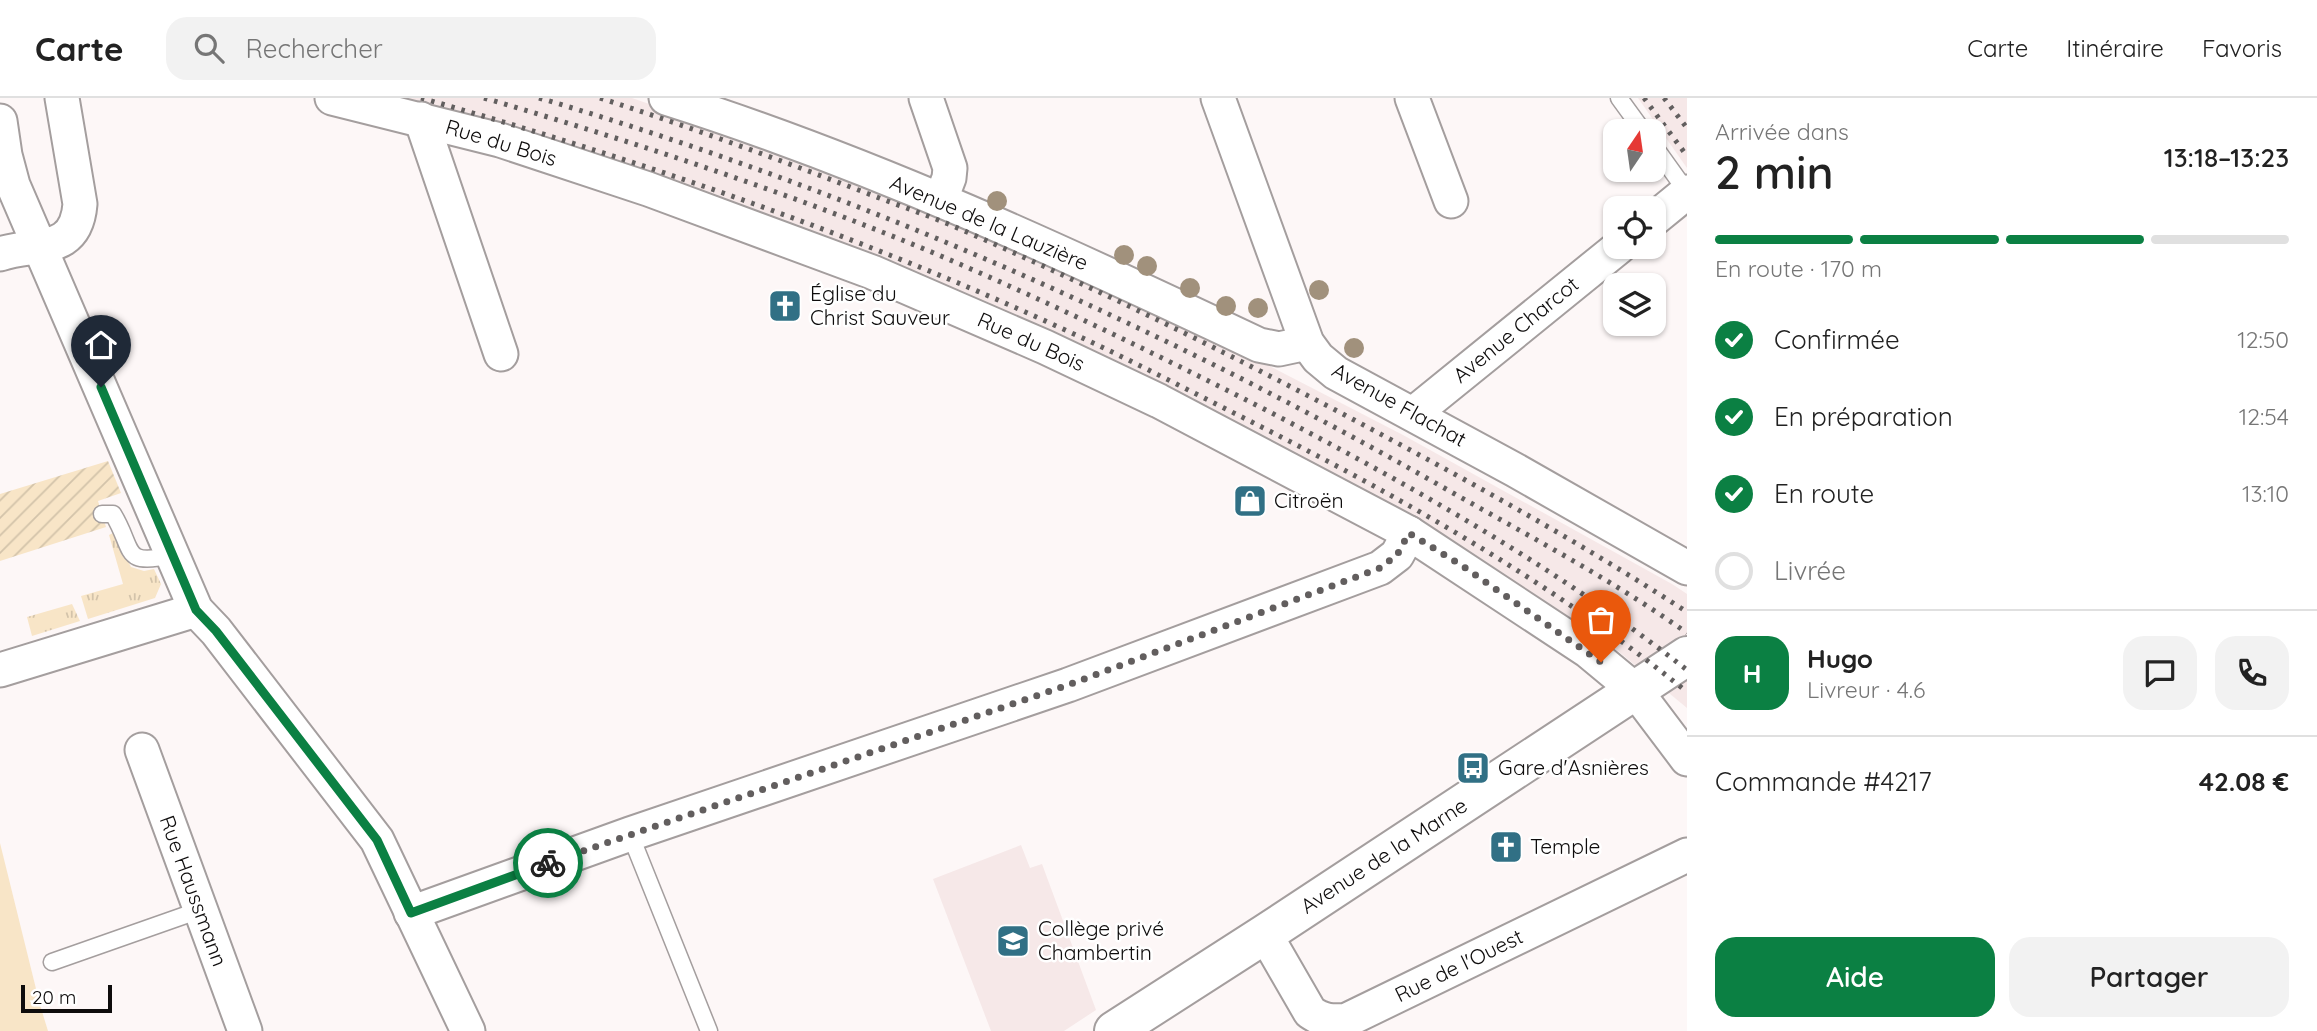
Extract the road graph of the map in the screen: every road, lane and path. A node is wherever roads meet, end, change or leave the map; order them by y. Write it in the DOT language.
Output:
graph roads {
  1 [pos="62,98"];
  2 [pos="332,98"];
  3 [pos="666,98"];
  4 [pos="926,98"];
  5 [pos="1412,98"];
  6 [pos="1619,98"];
  7 [pos="1223,99"];
  8 [pos="715,106"];
  9 [pos="421,119"];
  10 [pos="1634,119"];
  11 [pos="1,127"];
  12 [pos="1666,163"];
  13 [pos="1687,192"];
  14 [pos="941,199"];
  15 [pos="1451,201"];
  16 [pos="1666,209"];
  17 [pos="40,246"];
  18 [pos="0,254"];
  19 [pos="1604,259"];
  20 [pos="1307,342"];
  21 [pos="501,354"];
  22 [pos="1413,414"];
  23 [pos="102,514"];
  24 [pos="1409,533"];
  25 [pos="172,555"];
  26 [pos="1687,568"];
  27 [pos="196,610"];
  28 [pos="1687,656"];
  29 [pos="0,670"];
  30 [pos="1636,690"];
  31 [pos="142,750"];
  32 [pos="1687,759"];
  33 [pos="630,834"];
  34 [pos="1687,855"];
  35 [pos="200,910"];
  36 [pos="411,913"];
  37 [pos="1265,934"];
  38 [pos="52,962"];
  39 [pos="245,1031"];
  40 [pos="468,1031"];
  41 [pos="709,1031"];
  42 [pos="1114,1031"];
  1 -- 17 [label="street"];
  2 -- 9 [label="street, Rue du Bois"];
  3 -- 8 [label="street, Avenue de la Lauzière"];
  4 -- 14 [label="street"];
  5 -- 15 [label="street"];
  6 -- 10 [label="lane"];
  7 -- 20 [label="street, Avenue Flachat"];
  8 -- 14 [label="street, Avenue de la Lauzière"];
  9 -- 21 [label="street"];
  9 -- 24 [label="street, Rue du Bois"];
  11 -- 17 [label="street"];
  12 -- 13 [label="lane"];
  13 -- 16 [label="street"];
  14 -- 20 [label="street, Avenue de la Lauzière"];
  17 -- 18 [label="street"];
  17 -- 25 [label="street"];
  19 -- 22 [label="street, Avenue Charcot"];
  20 -- 22 [label="street, Avenue Flachat"];
  22 -- 26 [label="street, Avenue Flachat"];
  23 -- 25 [label="lane"];
  24 -- 30 [label="street, Rue du Bois"];
  24 -- 33 [label="street"];
  25 -- 27 [label="street"];
  27 -- 29 [label="street"];
  27 -- 36 [label="street"];
  28 -- 30 [label="main road, Avenue de la Marne"];
  30 -- 32 [label="street, Rue du Bois"];
  30 -- 37 [label="main road, Avenue de la Marne"];
  31 -- 35 [label="street, Rue Haussmann"];
  33 -- 36 [label="street"];
  33 -- 41 [label="lane"];
  34 -- 37 [label="street, Rue de l'Ouest"];
  35 -- 38 [label="lane"];
  35 -- 39 [label="street, Rue Haussmann"];
  36 -- 40 [label="street"];
  37 -- 42 [label="main road, Avenue de la Marne"];
}
